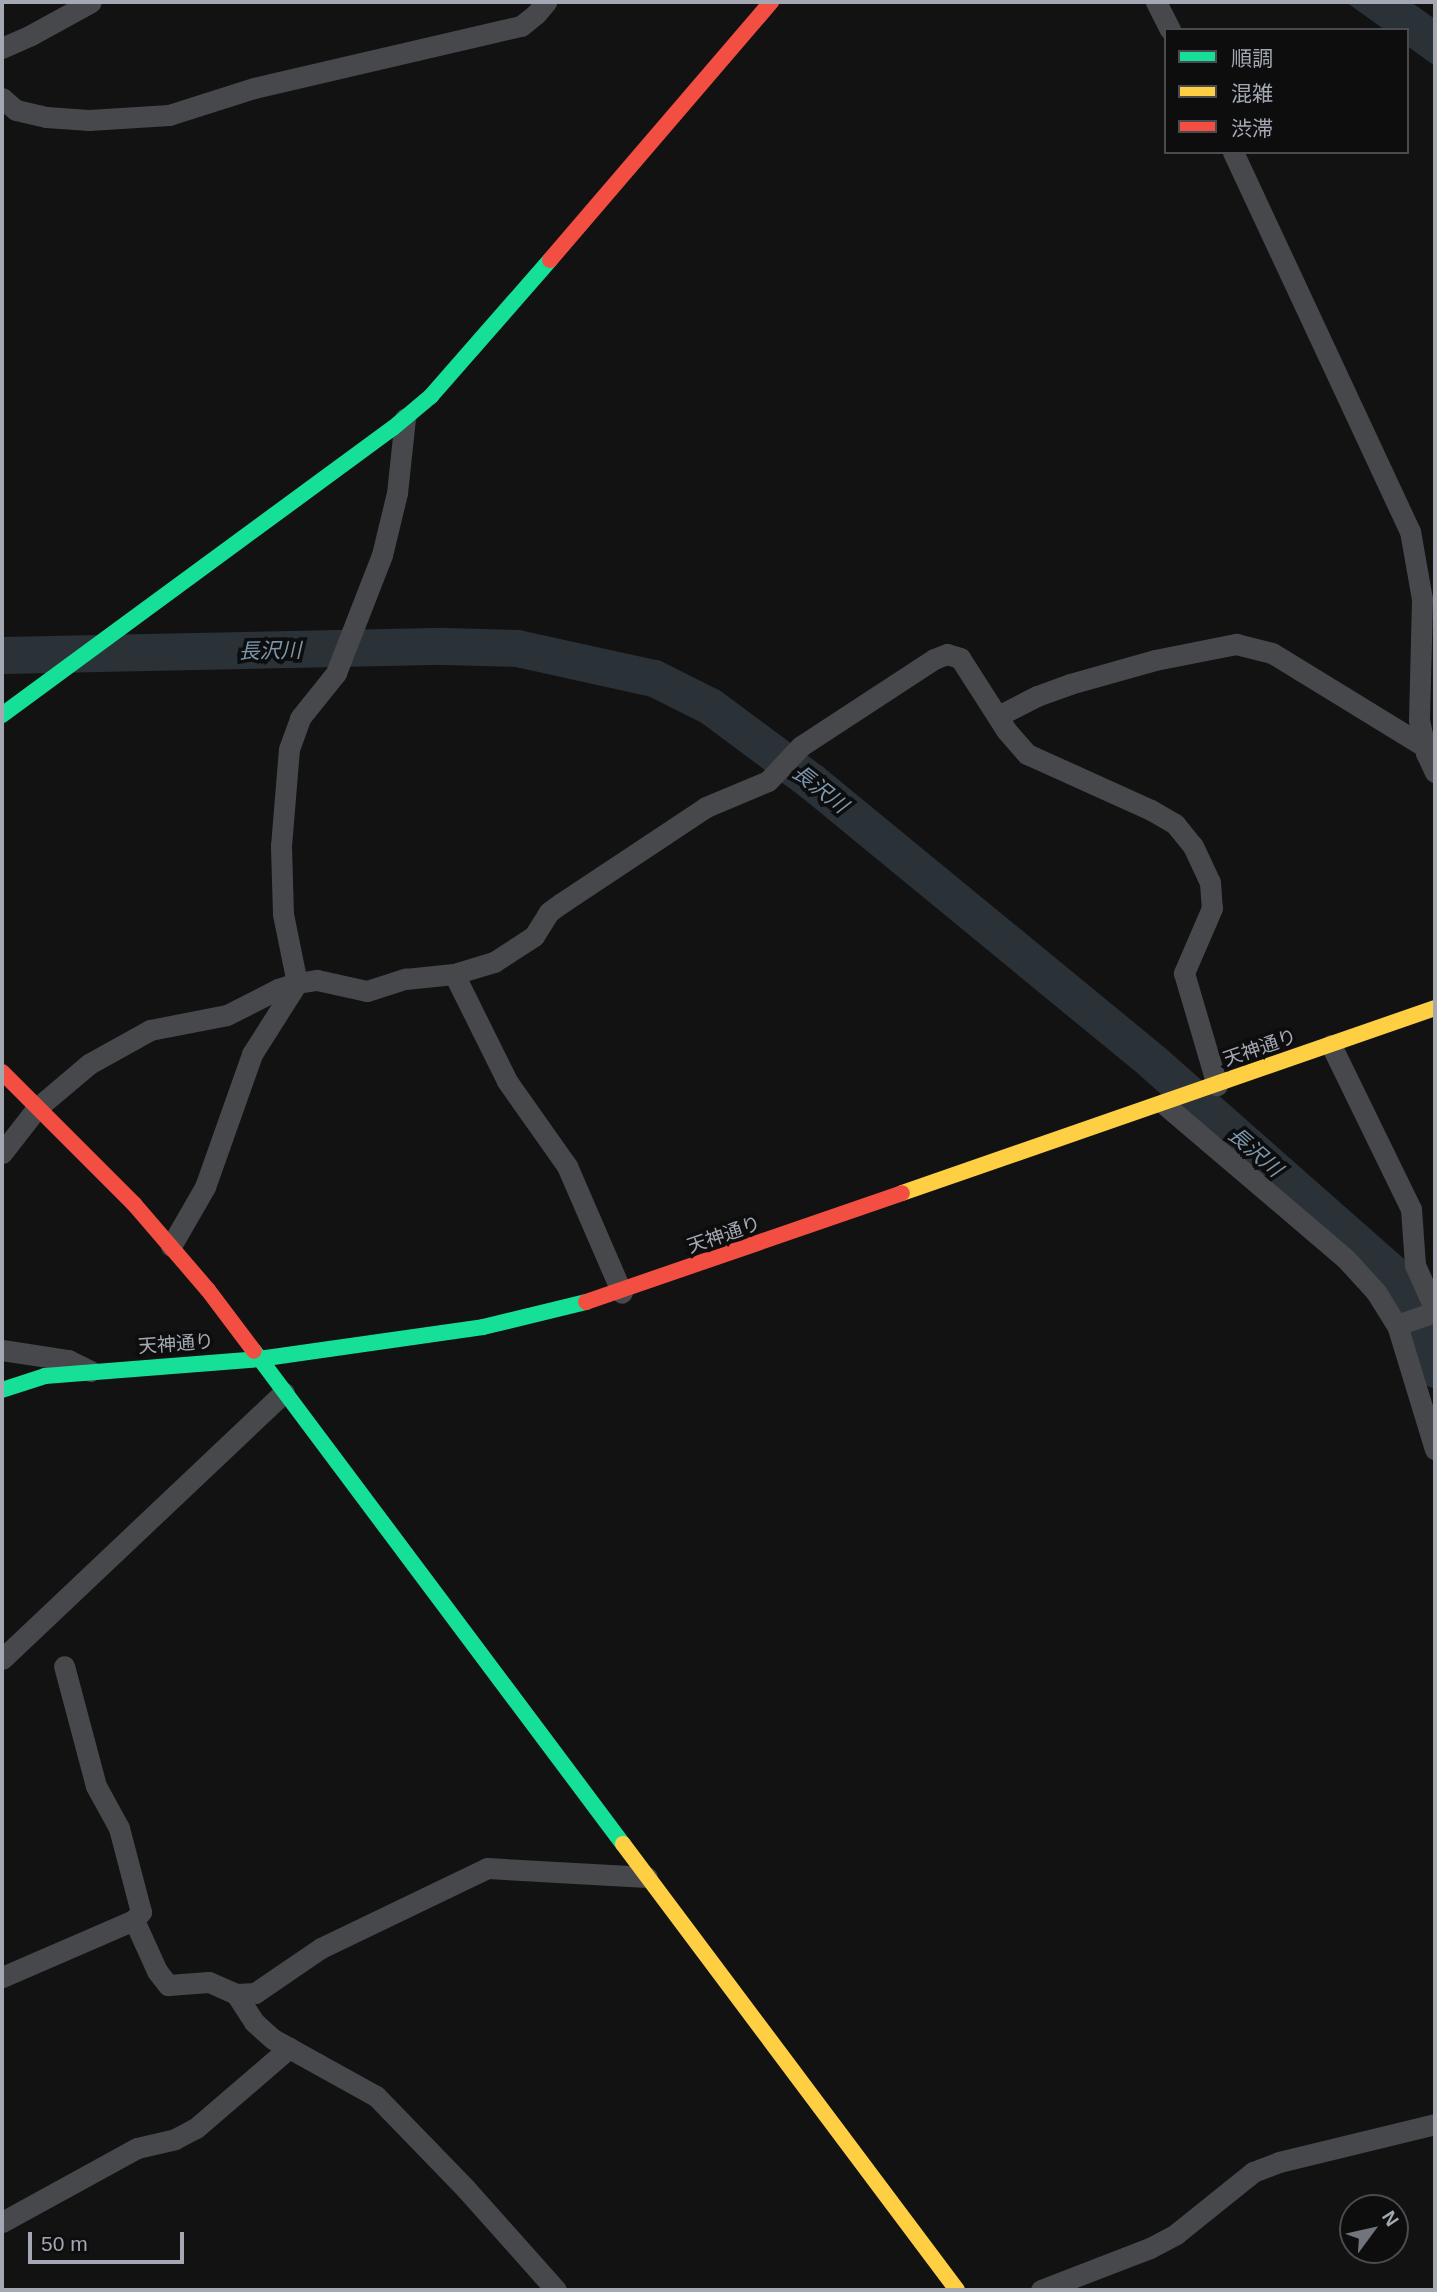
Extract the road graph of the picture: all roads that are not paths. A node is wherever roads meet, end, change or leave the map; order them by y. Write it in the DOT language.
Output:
graph roads {
  1 [pos="91,2"];
  2 [pos="545,2"];
  3 [pos="771,2"];
  4 [pos="1156,2"];
  5 [pos="1169,28"];
  6 [pos="2,48"];
  7 [pos="2,98"];
  8 [pos="1234,154"];
  9 [pos="405,418"];
  10 [pos="1429,595"];
  11 [pos="2,715"];
  12 [pos="998,716"];
  13 [pos="1424,746"];
  14 [pos="1435,772"];
  15 [pos="454,974"];
  16 [pos="298,984"];
  17 [pos="1435,1009"];
  18 [pos="1331,1045"];
  19 [pos="2,1072"];
  20 [pos="1212,1086"];
  21 [pos="1164,1103"];
  22 [pos="37,1108"];
  23 [pos="2,1153"];
  24 [pos="171,1247"];
  25 [pos="622,1293"];
  26 [pos="1435,1312"];
  27 [pos="1398,1325"];
  28 [pos="2,1350"];
  29 [pos="259,1359"];
  30 [pos="91,1371"];
  31 [pos="2,1391"];
  32 [pos="284,1392"];
  33 [pos="1435,1449"];
  34 [pos="2,1659"];
  35 [pos="64,1666"];
  36 [pos="647,1877"];
  37 [pos="134,1920"];
  38 [pos="2,1977"];
  39 [pos="236,1994"];
  40 [pos="289,2048"];
  41 [pos="1435,2124"];
  42 [pos="2,2221"];
  43 [pos="556,2290"];
  44 [pos="957,2290"];
  45 [pos="1041,2290"];
  1 -- 6 [label="street"];
  2 -- 7 [label="street"];
  3 -- 9 [label="street"];
  4 -- 5 [label="street"];
  8 -- 10 [label="street"];
  9 -- 11 [label="street"];
  9 -- 16 [label="street"];
  10 -- 13 [label="street"];
  12 -- 13 [label="street"];
  12 -- 15 [label="street"];
  12 -- 20 [label="street"];
  13 -- 14 [label="street"];
  15 -- 16 [label="street"];
  15 -- 25 [label="street"];
  16 -- 22 [label="street"];
  16 -- 24 [label="street"];
  17 -- 18 [label="street, 天神通り"];
  18 -- 20 [label="street, 天神通り"];
  18 -- 26 [label="street"];
  19 -- 22 [label="street"];
  20 -- 21 [label="street, 天神通り"];
  21 -- 25 [label="street, 天神通り"];
  21 -- 27 [label="street"];
  22 -- 23 [label="street"];
  22 -- 24 [label="street"];
  24 -- 29 [label="street"];
  25 -- 29 [label="street, 天神通り"];
  26 -- 27 [label="street"];
  27 -- 33 [label="street"];
  28 -- 30 [label="street"];
  29 -- 30 [label="street, 天神通り"];
  29 -- 32 [label="street"];
  30 -- 31 [label="street, 天神通り"];
  32 -- 34 [label="street"];
  32 -- 36 [label="street"];
  35 -- 37 [label="street"];
  36 -- 39 [label="street"];
  36 -- 44 [label="street"];
  37 -- 38 [label="street"];
  37 -- 39 [label="street"];
  39 -- 40 [label="street"];
  40 -- 42 [label="street"];
  40 -- 43 [label="street"];
  41 -- 45 [label="street"];
}
